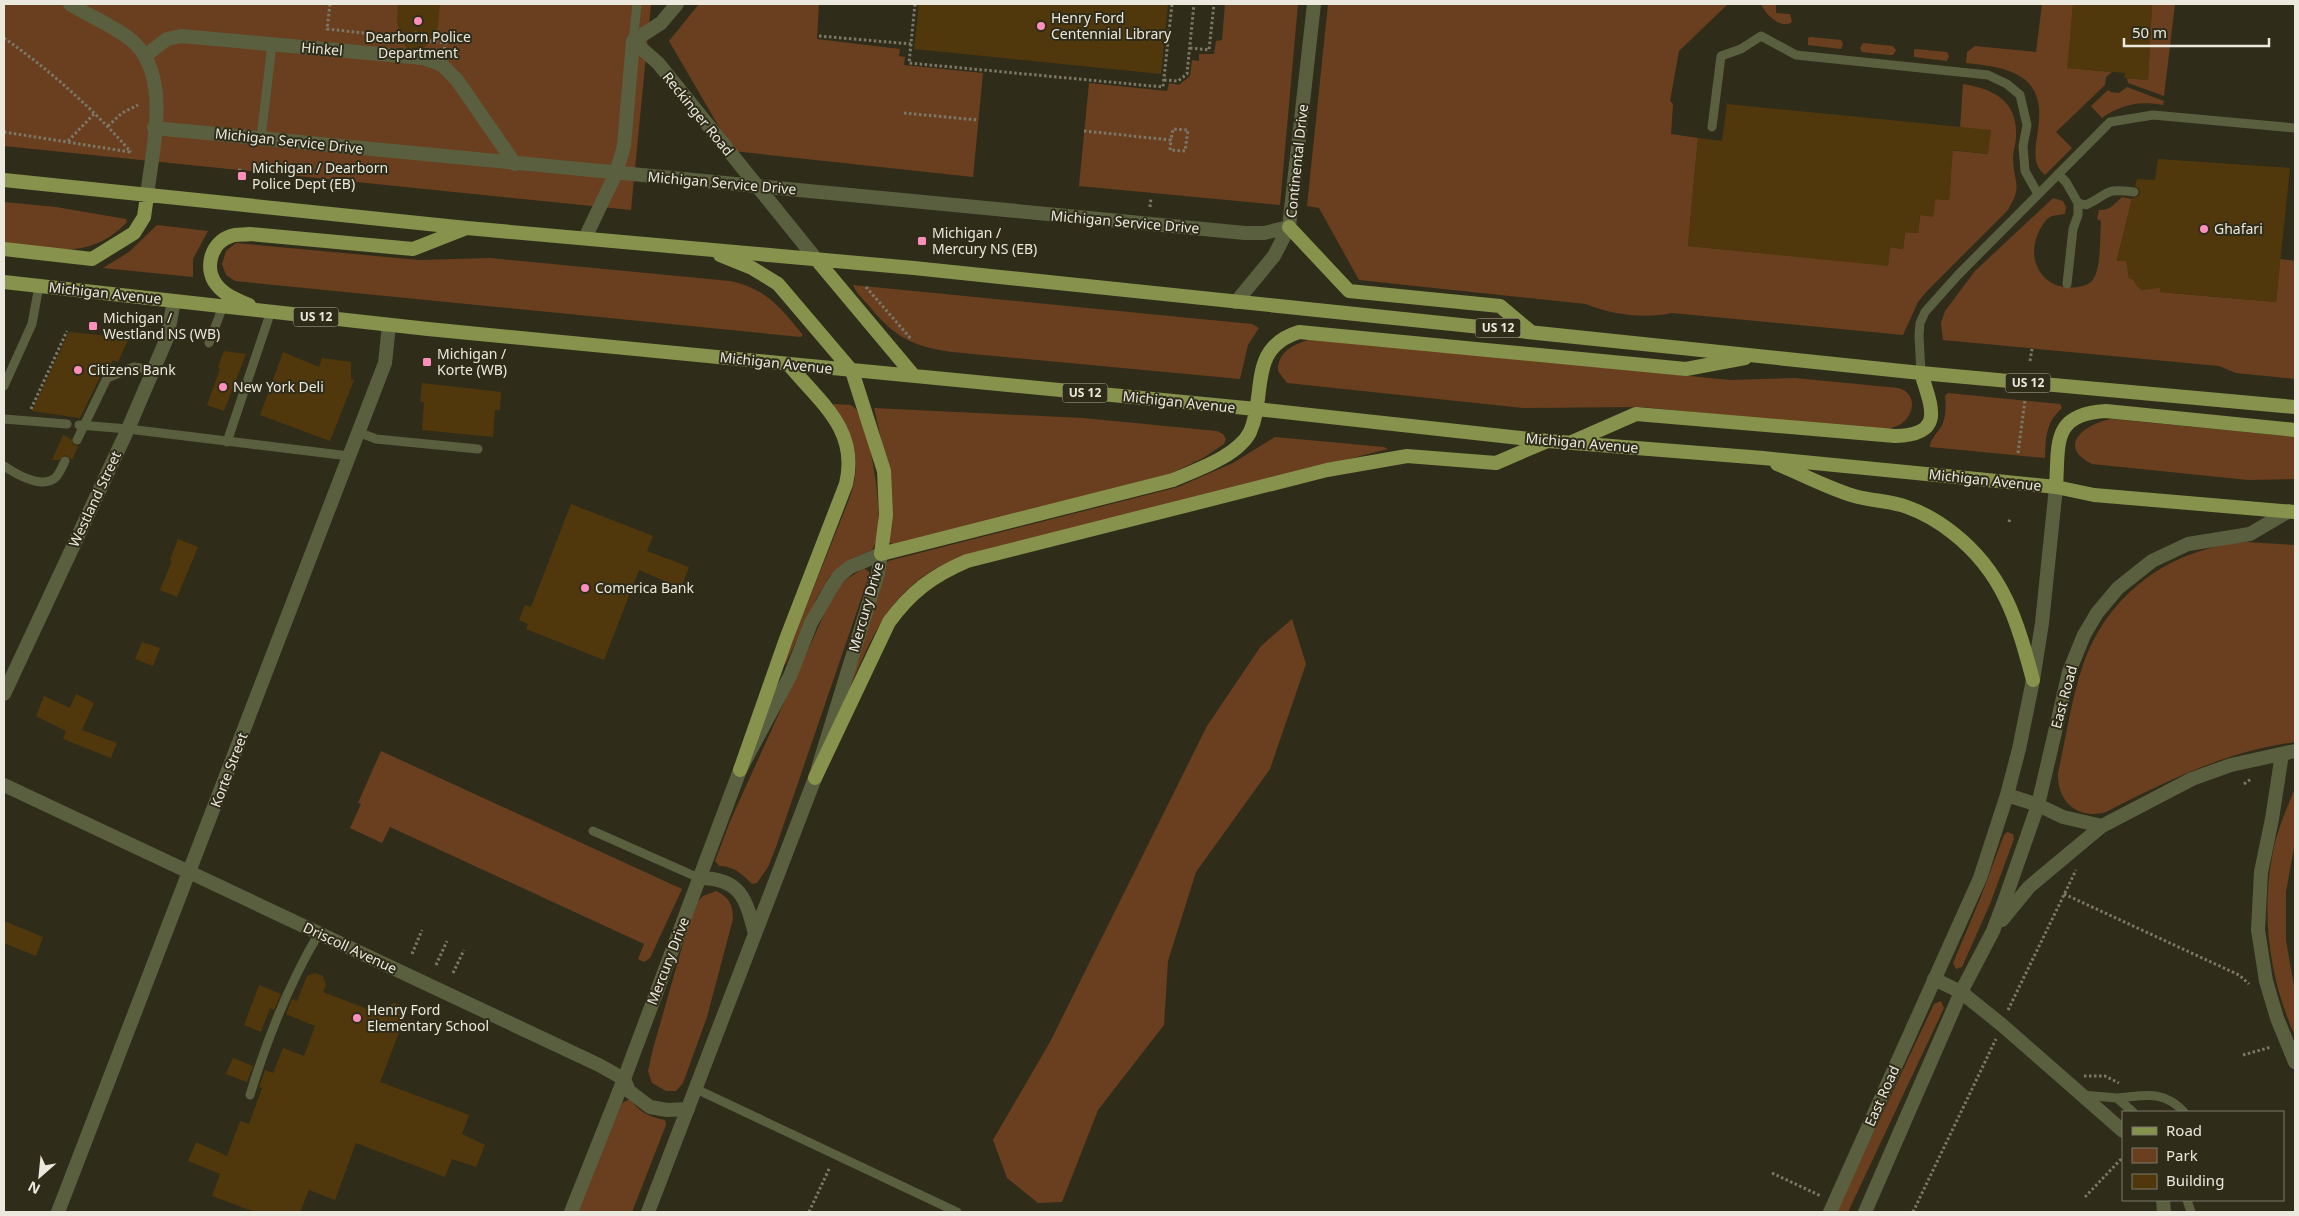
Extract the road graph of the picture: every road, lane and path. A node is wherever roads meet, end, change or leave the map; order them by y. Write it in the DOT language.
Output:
graph roads {
  1 [pos="70,4"];
  2 [pos="330,4"];
  3 [pos="637,4"];
  4 [pos="677,4"];
  5 [pos="915,4"];
  6 [pos="1172,4"];
  7 [pos="1194,4"];
  8 [pos="1214,4"];
  9 [pos="1314,4"];
  10 [pos="416,30"];
  11 [pos="818,36"];
  12 [pos="401,37"];
  13 [pos="4,38"];
  14 [pos="415,39"];
  15 [pos="430,40"];
  16 [pos="633,41"];
  17 [pos="272,44"];
  18 [pos="911,44"];
  19 [pos="1190,48"];
  20 [pos="444,53"];
  21 [pos="147,60"];
  22 [pos="1164,80"];
  23 [pos="138,105"];
  24 [pos="904,113"];
  25 [pos="94,114"];
  26 [pos="978,120"];
  27 [pos="108,126"];
  28 [pos="1712,127"];
  29 [pos="154,128"];
  30 [pos="2295,128"];
  31 [pos="1084,131"];
  32 [pos="4,132"];
  33 [pos="261,138"];
  34 [pos="1171,140"];
  35 [pos="68,142"];
  36 [pos="515,164"];
  37 [pos="240,167"];
  38 [pos="616,173"];
  39 [pos="2058,174"];
  40 [pos="238,176"];
  41 [pos="4,180"];
  42 [pos="757,187"];
  43 [pos="2134,192"];
  44 [pos="2038,194"];
  45 [pos="147,196"];
  46 [pos="1151,198"];
  47 [pos="2078,203"];
  48 [pos="1150,212"];
  49 [pos="1289,227"];
  50 [pos="467,228"];
  51 [pos="585,238"];
  52 [pos="4,249"];
  53 [pos="708,249"];
  54 [pos="816,259"];
  55 [pos="4,282"];
  56 [pos="2067,284"];
  57 [pos="39,286"];
  58 [pos="866,287"];
  59 [pos="174,301"];
  60 [pos="1236,302"];
  61 [pos="223,306"];
  62 [pos="265,311"];
  63 [pos="389,325"];
  64 [pos="67,331"];
  65 [pos="1530,331"];
  66 [pos="912,340"];
  67 [pos="209,343"];
  68 [pos="2032,349"];
  69 [pos="1760,356"];
  70 [pos="2030,361"];
  71 [pos="788,365"];
  72 [pos="152,370"];
  73 [pos="852,371"];
  74 [pos="1921,373"];
  75 [pos="914,376"];
  76 [pos="4,386"];
  77 [pos="2025,400"];
  78 [pos="2295,407"];
  79 [pos="1256,409"];
  80 [pos="29,412"];
  81 [pos="4,419"];
  82 [pos="67,424"];
  83 [pos="82,426"];
  84 [pos="128,429"];
  85 [pos="2295,430"];
  86 [pos="358,432"];
  87 [pos="77,440"];
  88 [pos="1548,441"];
  89 [pos="228,442"];
  90 [pos="1571,443"];
  91 [pos="478,449"];
  92 [pos="2018,453"];
  93 [pos="349,456"];
  94 [pos="1763,458"];
  95 [pos="65,461"];
  96 [pos="4,466"];
  97 [pos="2056,487"];
  98 [pos="2293,511"];
  99 [pos="881,554"];
  100 [pos="2033,680"];
  101 [pos="4,694"];
  102 [pos="2288,752"];
  103 [pos="740,770"];
  104 [pos="815,778"];
  105 [pos="4,785"];
  106 [pos="2007,795"];
  107 [pos="2038,805"];
  108 [pos="2102,826"];
  109 [pos="593,831"];
  110 [pos="2080,861"];
  111 [pos="190,872"];
  112 [pos="700,878"];
  113 [pos="2064,894"];
  114 [pos="422,930"];
  115 [pos="1993,931"];
  116 [pos="319,933"];
  117 [pos="755,934"];
  118 [pos="447,942"];
  119 [pos="464,950"];
  120 [pos="412,954"];
  121 [pos="436,965"];
  122 [pos="453,973"];
  123 [pos="1934,979"];
  124 [pos="2255,989"];
  125 [pos="1961,992"];
  126 [pos="2008,1011"];
  127 [pos="2006,1016"];
  128 [pos="2015,1017"];
  129 [pos="1998,1036"];
  130 [pos="2275,1045"];
  131 [pos="2243,1055"];
  132 [pos="2295,1062"];
  133 [pos="2077,1071"];
  134 [pos="624,1079"];
  135 [pos="696,1089"];
  136 [pos="250,1095"];
  137 [pos="2082,1095"];
  138 [pos="2134,1096"];
  139 [pos="2117,1098"];
  140 [pos="688,1109"];
  141 [pos="2133,1111"];
  142 [pos="2183,1111"];
  143 [pos="2122,1131"];
  144 [pos="836,1155"];
  145 [pos="2122,1158"];
  146 [pos="1772,1172"];
  147 [pos="1821,1196"];
  148 [pos="2085,1197"];
  149 [pos="58,1212"];
  150 [pos="571,1212"];
  151 [pos="648,1212"];
  152 [pos="809,1212"];
  153 [pos="956,1212"];
  154 [pos="1830,1212"];
  155 [pos="1865,1212"];
  156 [pos="1914,1212"];
  1 -- 21 [label="street"];
  2 -- 12 [label="path"];
  3 -- 16 [label="lane"];
  4 -- 16 [label="street"];
  5 -- 18 [label="path"];
  6 -- 22 [label="path"];
  7 -- 19 [label="path"];
  8 -- 19 [label="path"];
  9 -- 49 [label="street, Continental Drive"];
  10 -- 14 [label="path"];
  11 -- 18 [label="path"];
  13 -- 25 [label="path"];
  15 -- 20 [label="path"];
  16 -- 38 [label="street"];
  16 -- 42 [label="street, Reckinger Road"];
  17 -- 21 [label="street, Hinkel"];
  17 -- 33 [label="lane"];
  17 -- 36 [label="street, Hinkel"];
  18 -- 22 [label="path"];
  19 -- 22 [label="path"];
  21 -- 29 [label="street"];
  23 -- 27 [label="path"];
  24 -- 26 [label="path"];
  25 -- 27 [label="path"];
  25 -- 35 [label="path"];
  27 -- 35 [label="path"];
  28 -- 44 [label="lane"];
  29 -- 33 [label="street, Michigan Service Drive"];
  29 -- 45 [label="street"];
  30 -- 39 [label="lane"];
  31 -- 34 [label="path"];
  32 -- 35 [label="path"];
  33 -- 36 [label="street, Michigan Service Drive"];
  34 -- 34 [label="path"];
  36 -- 38 [label="street, Michigan Service Drive"];
  37 -- 40 [label="path"];
  38 -- 42 [label="street, Michigan Service Drive"];
  38 -- 51 [label="street"];
  39 -- 44 [label="lane"];
  39 -- 47 [label="lane"];
  41 -- 45 [label="main road, US 12"];
  42 -- 49 [label="street, Michigan Service Drive"];
  42 -- 54 [label="street, Reckinger Road"];
  43 -- 47 [label="lane"];
  44 -- 74 [label="lane"];
  45 -- 50 [label="main road, US 12"];
  45 -- 52 [label="main road"];
  46 -- 48 [label="path"];
  47 -- 56 [label="lane"];
  49 -- 60 [label="street, Continental Drive"];
  49 -- 65 [label="main road"];
  50 -- 51 [label="main road, US 12"];
  50 -- 62 [label="main road"];
  51 -- 53 [label="main road, US 12"];
  53 -- 54 [label="main road, US 12"];
  53 -- 73 [label="main road"];
  54 -- 60 [label="main road, US 12"];
  54 -- 75 [label="main road"];
  55 -- 57 [label="main road, Michigan Avenue / US 12"];
  57 -- 59 [label="main road, Michigan Avenue / US 12"];
  57 -- 76 [label="lane"];
  58 -- 66 [label="path"];
  59 -- 61 [label="main road, Michigan Avenue / US 12"];
  59 -- 72 [label="street, Westland Street"];
  60 -- 65 [label="main road, US 12"];
  61 -- 62 [label="main road, Michigan Avenue / US 12"];
  61 -- 67 [label="lane"];
  62 -- 63 [label="main road, Michigan Avenue / US 12"];
  62 -- 89 [label="lane"];
  63 -- 71 [label="main road, Michigan Avenue / US 12"];
  63 -- 86 [label="street, Korte Street"];
  64 -- 80 [label="path"];
  65 -- 69 [label="main road, US 12"];
  68 -- 70 [label="path"];
  69 -- 74 [label="main road, US 12"];
  69 -- 79 [label="main road"];
  71 -- 73 [label="main road, Michigan Avenue / US 12"];
  71 -- 103 [label="main road"];
  72 -- 83 [label="lane"];
  72 -- 84 [label="street, Westland Street"];
  73 -- 75 [label="main road, Michigan Avenue / US 12"];
  73 -- 99 [label="main road"];
  74 -- 78 [label="main road, US 12"];
  74 -- 90 [label="main road"];
  75 -- 79 [label="main road, Michigan Avenue / US 12"];
  77 -- 92 [label="path"];
  79 -- 88 [label="main road, Michigan Avenue / US 12"];
  79 -- 99 [label="main road"];
  81 -- 82 [label="lane"];
  83 -- 84 [label="lane"];
  83 -- 87 [label="lane"];
  84 -- 89 [label="lane"];
  84 -- 101 [label="street, Westland Street"];
  85 -- 97 [label="main road"];
  86 -- 91 [label="lane"];
  86 -- 93 [label="street, Korte Street"];
  88 -- 90 [label="main road, Michigan Avenue / US 12"];
  88 -- 104 [label="main road"];
  89 -- 93 [label="lane"];
  90 -- 94 [label="main road, Michigan Avenue / US 12"];
  93 -- 111 [label="street, Korte Street"];
  94 -- 97 [label="main road, Michigan Avenue / US 12"];
  94 -- 100 [label="main road"];
  95 -- 96 [label="lane"];
  97 -- 98 [label="main road, Michigan Avenue / US 12"];
  97 -- 100 [label="street, East Road"];
  98 -- 107 [label="street, East Road"];
  99 -- 103 [label="street, Mercury Drive"];
  99 -- 104 [label="street, Mercury Drive"];
  100 -- 106 [label="street, East Road"];
  102 -- 108 [label="street"];
  102 -- 132 [label="street"];
  103 -- 112 [label="street, Mercury Drive"];
  104 -- 117 [label="street, Mercury Drive"];
  105 -- 111 [label="street, Driscoll Avenue"];
  106 -- 107 [label="street"];
  106 -- 123 [label="street, East Road"];
  107 -- 108 [label="street"];
  107 -- 115 [label="street, East Road"];
  108 -- 115 [label="street"];
  109 -- 112 [label="lane"];
  110 -- 113 [label="path"];
  111 -- 116 [label="street, Driscoll Avenue"];
  111 -- 149 [label="street, Korte Street"];
  112 -- 117 [label="street"];
  112 -- 134 [label="street, Mercury Drive"];
  113 -- 124 [label="path"];
  113 -- 126 [label="path"];
  114 -- 120 [label="path"];
  115 -- 125 [label="street, East Road"];
  116 -- 134 [label="street, Driscoll Avenue"];
  116 -- 136 [label="lane"];
  117 -- 135 [label="street, Mercury Drive"];
  118 -- 121 [label="path"];
  119 -- 122 [label="path"];
  123 -- 125 [label="street"];
  123 -- 154 [label="street, East Road"];
  125 -- 137 [label="street"];
  125 -- 155 [label="street, East Road"];
  126 -- 127 [label="path"];
  126 -- 128 [label="path"];
  129 -- 156 [label="path"];
  130 -- 131 [label="path"];
  133 -- 138 [label="path"];
  134 -- 140 [label="street, Driscoll Avenue"];
  134 -- 150 [label="street, Mercury Drive"];
  135 -- 140 [label="street, Mercury Drive"];
  135 -- 144 [label="lane"];
  137 -- 139 [label="lane"];
  137 -- 143 [label="street"];
  138 -- 139 [label="lane"];
  138 -- 142 [label="lane"];
  139 -- 141 [label="lane"];
  140 -- 151 [label="street, Mercury Drive"];
  144 -- 152 [label="path"];
  144 -- 153 [label="lane"];
  145 -- 148 [label="path"];
  146 -- 147 [label="path"];
}
